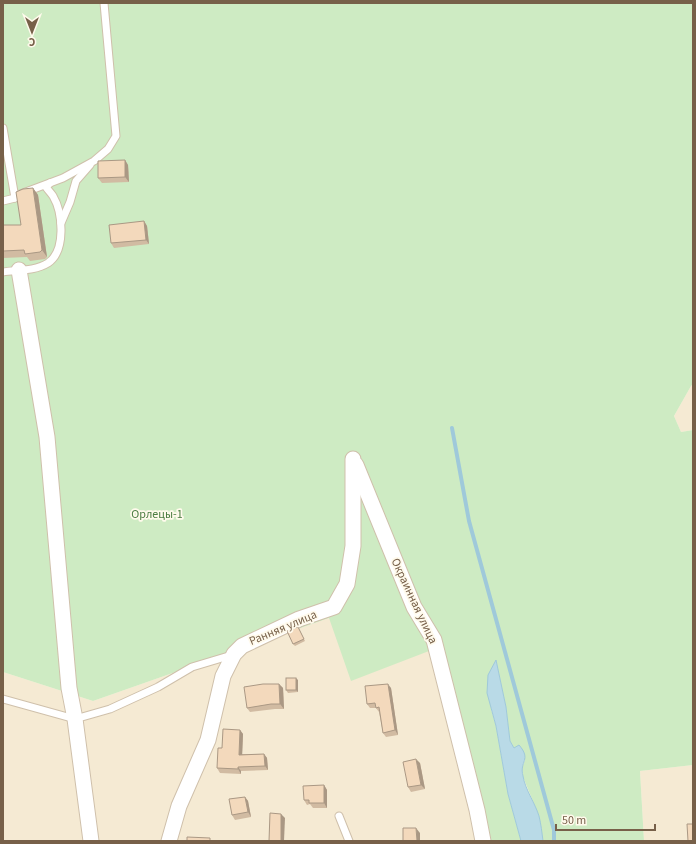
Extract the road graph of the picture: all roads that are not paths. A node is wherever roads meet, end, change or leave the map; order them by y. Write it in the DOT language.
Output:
graph roads {
  1 [pos="104,3"];
  2 [pos="3,128"];
  3 [pos="94,161"];
  4 [pos="52,182"];
  5 [pos="15,198"];
  6 [pos="3,201"];
  7 [pos="60,225"];
  8 [pos="19,270"];
  9 [pos="3,272"];
  10 [pos="353,459"];
  11 [pos="234,654"];
  12 [pos="3,700"];
  13 [pos="75,719"];
  14 [pos="339,816"];
  15 [pos="91,841"];
  16 [pos="169,841"];
  17 [pos="349,841"];
  18 [pos="483,841"];
  1 -- 3 [label="lane"];
  2 -- 5 [label="lane"];
  3 -- 4 [label="lane"];
  3 -- 7 [label="lane"];
  4 -- 5 [label="lane"];
  4 -- 7 [label="lane"];
  5 -- 6 [label="lane"];
  7 -- 8 [label="lane"];
  8 -- 9 [label="lane"];
  8 -- 13 [label="street"];
  10 -- 11 [label="street, Ранняя улица"];
  10 -- 18 [label="street, Окраинная улица"];
  11 -- 13 [label="lane"];
  11 -- 16 [label="street, Ранняя улица"];
  12 -- 13 [label="lane"];
  13 -- 15 [label="street"];
  14 -- 17 [label="lane"];
}
